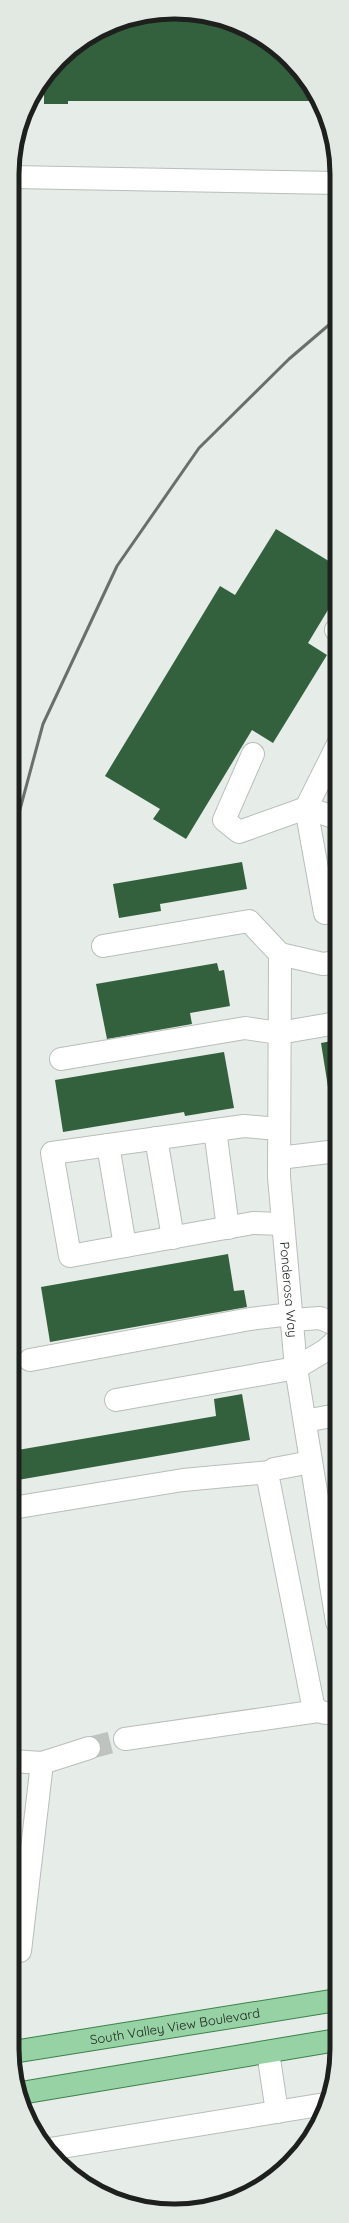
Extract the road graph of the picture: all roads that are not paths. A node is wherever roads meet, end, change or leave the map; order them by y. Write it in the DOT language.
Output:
graph roads {
  1 [pos="19,177"];
  2 [pos="330,183"];
  3 [pos="253,754"];
  4 [pos="330,760"];
  5 [pos="306,808"];
  6 [pos="330,816"];
  7 [pos="330,912"];
  8 [pos="103,946"];
  9 [pos="280,954"];
  10 [pos="330,963"];
  11 [pos="330,1024"];
  12 [pos="279,1033"];
  13 [pos="61,1059"];
  14 [pos="279,1129"];
  15 [pos="215,1130"];
  16 [pos="156,1138"];
  17 [pos="108,1145"];
  18 [pos="330,1152"];
  19 [pos="279,1158"];
  20 [pos="283,1224"];
  21 [pos="228,1228"];
  22 [pos="173,1238"];
  23 [pos="125,1246"];
  24 [pos="292,1317"];
  25 [pos="330,1322"];
  26 [pos="330,1346"];
  27 [pos="30,1360"];
  28 [pos="296,1368"];
  29 [pos="116,1400"];
  30 [pos="330,1416"];
  31 [pos="305,1421"];
  32 [pos="311,1462"];
  33 [pos="270,1472"];
  34 [pos="19,1507"];
  35 [pos="330,1579"];
  36 [pos="327,1712"];
  37 [pos="125,1739"];
  38 [pos="89,1748"];
  39 [pos="19,1761"];
  40 [pos="42,1763"];
  41 [pos="19,1950"];
  42 [pos="330,2001"];
  43 [pos="330,2041"];
  44 [pos="19,2051"];
  45 [pos="268,2052"];
  46 [pos="25,2092"];
  47 [pos="319,2105"];
  48 [pos="277,2112"];
  49 [pos="55,2148"];
  1 -- 2 [label="street"];
  3 -- 5 [label="street"];
  4 -- 5 [label="street"];
  5 -- 6 [label="street"];
  5 -- 7 [label="street"];
  8 -- 9 [label="street"];
  9 -- 10 [label="street"];
  9 -- 12 [label="street, Ponderosa Way"];
  11 -- 12 [label="street"];
  12 -- 13 [label="street"];
  12 -- 14 [label="street, Ponderosa Way"];
  14 -- 15 [label="street"];
  14 -- 19 [label="street, Ponderosa Way"];
  15 -- 16 [label="street"];
  15 -- 21 [label="street"];
  16 -- 17 [label="street"];
  16 -- 22 [label="street"];
  17 -- 23 [label="street"];
  17 -- 23 [label="street"];
  18 -- 19 [label="street"];
  19 -- 20 [label="street, Ponderosa Way"];
  20 -- 21 [label="street"];
  20 -- 24 [label="street, Ponderosa Way"];
  21 -- 22 [label="street"];
  22 -- 23 [label="street"];
  24 -- 25 [label="street"];
  24 -- 27 [label="street"];
  24 -- 28 [label="street, Ponderosa Way"];
  26 -- 28 [label="street"];
  28 -- 29 [label="street"];
  28 -- 31 [label="street, Ponderosa Way"];
  30 -- 31 [label="street"];
  31 -- 32 [label="street, Ponderosa Way"];
  32 -- 33 [label="street"];
  32 -- 35 [label="street, Ponderosa Way"];
  33 -- 34 [label="street"];
  33 -- 36 [label="street"];
  36 -- 37 [label="street"];
  38 -- 40 [label="street"];
  39 -- 40 [label="street"];
  40 -- 41 [label="street"];
  42 -- 44 [label="main road, South Valley View Boulevard"];
  43 -- 45 [label="main road"];
  45 -- 46 [label="main road"];
  45 -- 48 [label="street"];
  47 -- 48 [label="street"];
  48 -- 49 [label="street"];
}
